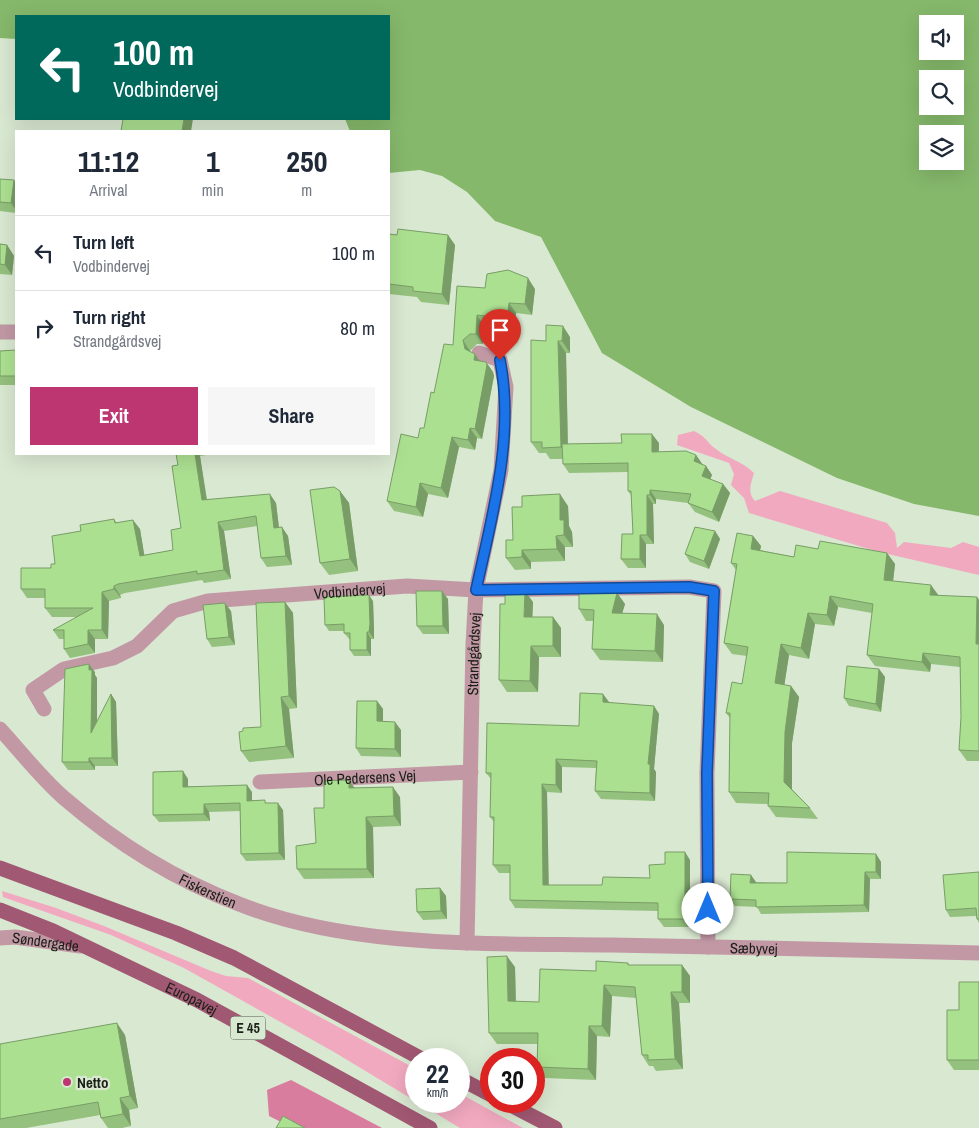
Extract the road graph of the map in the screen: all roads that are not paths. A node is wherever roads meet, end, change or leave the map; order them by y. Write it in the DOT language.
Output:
graph roads {
  1 [pos="0,332"];
  2 [pos="15,332"];
  3 [pos="479,353"];
  4 [pos="476,590"];
  5 [pos="44,709"];
  6 [pos="0,729"];
  7 [pos="471,772"];
  8 [pos="260,782"];
  9 [pos="0,868"];
  10 [pos="0,910"];
  11 [pos="0,938"];
  12 [pos="467,943"];
  13 [pos="708,947"];
  14 [pos="92,948"];
  15 [pos="979,952"];
  16 [pos="405,1050"];
  17 [pos="526,1113"];
  18 [pos="430,1128"];
  19 [pos="555,1128"];
  1 -- 2 [label="street"];
  3 -- 4 [label="street, Strandgårdsvej"];
  4 -- 5 [label="street, Vodbindervej"];
  4 -- 7 [label="street, Strandgårdsvej"];
  4 -- 13 [label="street, Vodbindervej"];
  6 -- 12 [label="street, Fiskerstien"];
  7 -- 8 [label="street, Ole Pedersens Vej"];
  7 -- 12 [label="street, Strandgårdsvej"];
  9 -- 16 [label="main road"];
  10 -- 14 [label="main road, Europavej / E 45"];
  11 -- 14 [label="street, Søndergade"];
  12 -- 13 [label="street, Sæbyvej"];
  13 -- 15 [label="street, Sæbyvej"];
  14 -- 18 [label="main road, Europavej / E 45"];
  17 -- 19 [label="main road"];
}
